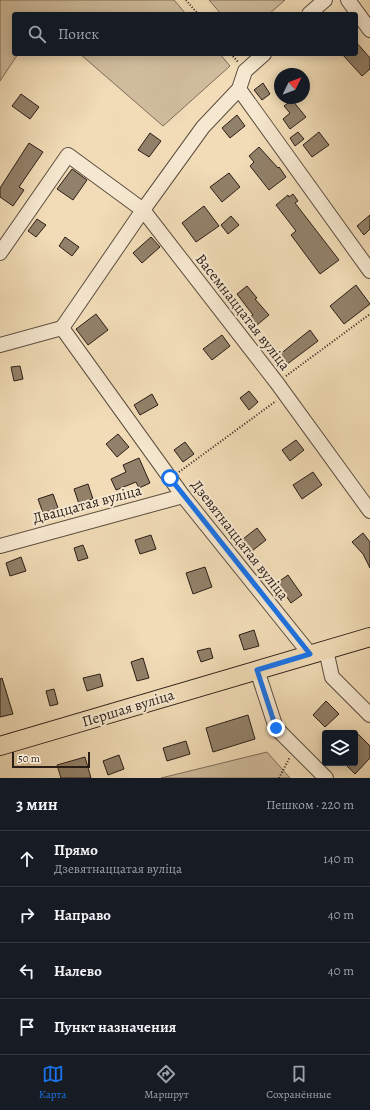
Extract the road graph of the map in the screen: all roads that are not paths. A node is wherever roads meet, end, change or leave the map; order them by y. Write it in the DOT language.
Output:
graph roads {
  1 [pos="325,0"];
  2 [pos="348,0"];
  3 [pos="311,12"];
  4 [pos="357,12"];
  5 [pos="358,14"];
  6 [pos="370,30"];
  7 [pos="262,56"];
  8 [pos="239,89"];
  9 [pos="143,210"];
  10 [pos="0,253"];
  11 [pos="370,272"];
  12 [pos="62,328"];
  13 [pos="0,346"];
  14 [pos="183,496"];
  15 [pos="370,511"];
  16 [pos="0,546"];
  17 [pos="370,637"];
  18 [pos="318,652"];
  19 [pos="257,670"];
  20 [pos="370,715"];
  21 [pos="0,746"];
  22 [pos="326,778"];
  1 -- 3 [label="street"];
  2 -- 4 [label="street"];
  5 -- 6 [label="street"];
  7 -- 8 [label="street"];
  8 -- 9 [label="street"];
  8 -- 11 [label="street"];
  9 -- 10 [label="street, Васемнаццатая вуліца"];
  9 -- 12 [label="street"];
  9 -- 15 [label="street, Васемнаццатая вуліца"];
  12 -- 13 [label="street"];
  12 -- 14 [label="street, Дзевятнаццатая вуліца"];
  14 -- 16 [label="street, Дваццатая вуліца"];
  14 -- 18 [label="street, Дзевятнаццатая вуліца"];
  17 -- 18 [label="main road, Першая вуліца"];
  18 -- 19 [label="main road, Першая вуліца"];
  18 -- 20 [label="street"];
  19 -- 21 [label="main road, Першая вуліца"];
  19 -- 22 [label="street"];
}
